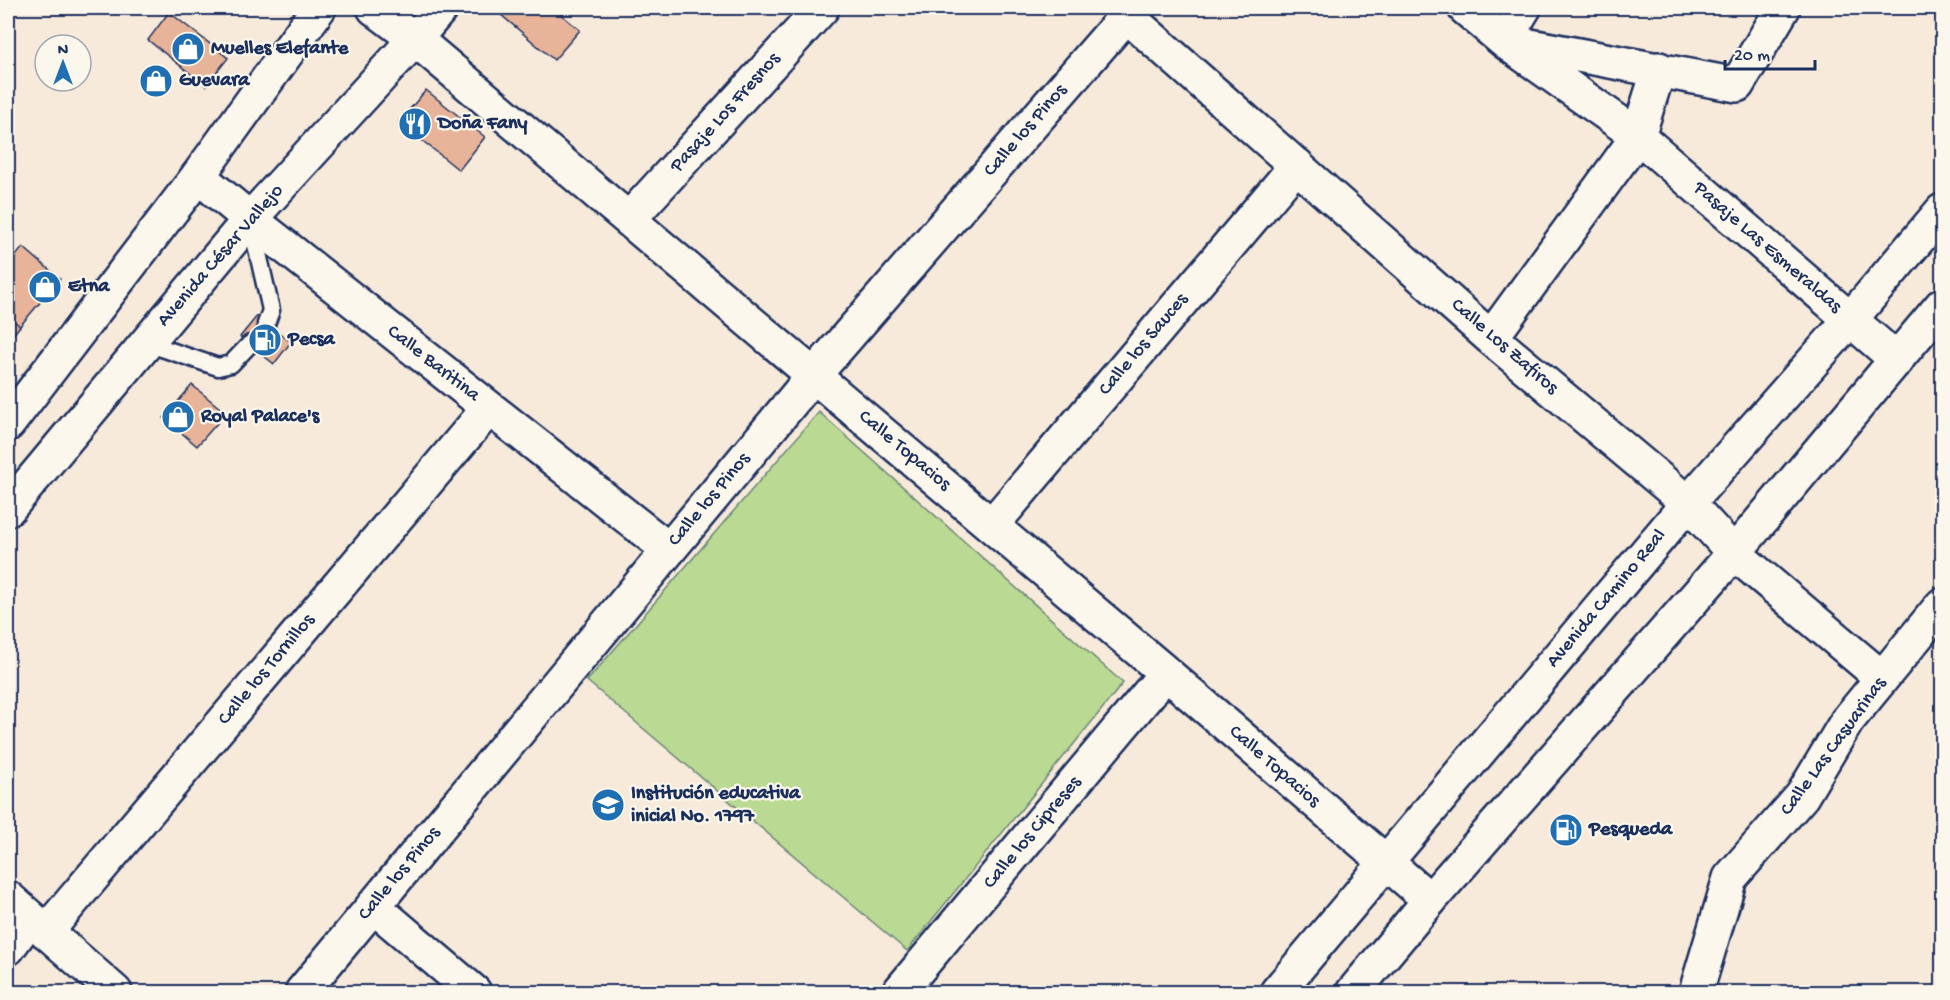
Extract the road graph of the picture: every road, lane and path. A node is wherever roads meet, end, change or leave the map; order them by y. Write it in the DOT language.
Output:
graph roads {
  1 [pos="319,8"];
  2 [pos="374,8"];
  3 [pos="441,8"];
  4 [pos="822,8"];
  5 [pos="1465,8"];
  6 [pos="1524,8"];
  7 [pos="1783,8"];
  8 [pos="1126,10"];
  9 [pos="415,39"];
  10 [pos="1504,41"];
  11 [pos="1659,69"];
  12 [pos="1638,136"];
  13 [pos="1297,165"];
  14 [pos="198,176"];
  15 [pos="1942,211"];
  16 [pos="250,219"];
  17 [pos="629,219"];
  18 [pos="1942,305"];
  19 [pos="1849,321"];
  20 [pos="266,324"];
  21 [pos="1491,338"];
  22 [pos="147,343"];
  23 [pos="250,344"];
  24 [pos="1897,360"];
  25 [pos="814,375"];
  26 [pos="489,408"];
  27 [pos="8,424"];
  28 [pos="1688,503"];
  29 [pos="8,509"];
  30 [pos="992,525"];
  31 [pos="669,550"];
  32 [pos="1734,553"];
  33 [pos="1942,605"];
  34 [pos="1166,673"];
  35 [pos="1882,678"];
  36 [pos="1386,864"];
  37 [pos="1430,900"];
  38 [pos="374,906"];
  39 [pos="28,916"];
  40 [pos="8,948"];
  41 [pos="115,993"];
  42 [pos="302,993"];
  43 [pos="474,993"];
  44 [pos="899,993"];
  45 [pos="1277,993"];
  46 [pos="1353,993"];
  47 [pos="1696,993"];
  1 -- 14 [label="street"];
  2 -- 9 [label="street, Calle Topacios"];
  3 -- 9 [label="street, Avenida César Vallejo"];
  4 -- 17 [label="street, Pasaje Los Fresnos"];
  5 -- 10 [label="street, Pasaje Las Esmeraldas"];
  6 -- 10 [label="street"];
  7 -- 11 [label="street"];
  8 -- 13 [label="street, Calle Los Zafiros"];
  8 -- 25 [label="street, Calle los Pinos"];
  9 -- 16 [label="street, Avenida César Vallejo"];
  9 -- 17 [label="street, Calle Topacios"];
  10 -- 11 [label="street"];
  10 -- 12 [label="street, Pasaje Las Esmeraldas"];
  11 -- 12 [label="street"];
  12 -- 19 [label="street, Pasaje Las Esmeraldas"];
  12 -- 21 [label="street"];
  13 -- 21 [label="street, Calle Los Zafiros"];
  13 -- 30 [label="street, Calle los Sauces"];
  14 -- 16 [label="street, Calle Baritina"];
  14 -- 27 [label="street"];
  15 -- 19 [label="street, Avenida Camino Real"];
  16 -- 20 [label="lane"];
  16 -- 22 [label="street, Avenida César Vallejo"];
  16 -- 26 [label="street, Calle Baritina"];
  17 -- 25 [label="street, Calle Topacios"];
  18 -- 24 [label="street"];
  19 -- 24 [label="street, Pasaje Las Esmeraldas"];
  19 -- 28 [label="street, Avenida Camino Real"];
  21 -- 28 [label="street, Calle Los Zafiros"];
  22 -- 23 [label="lane"];
  22 -- 29 [label="street, Avenida César Vallejo"];
  24 -- 32 [label="street"];
  25 -- 30 [label="street, Calle Topacios"];
  25 -- 31 [label="street, Calle los Pinos"];
  26 -- 31 [label="street, Calle Baritina"];
  26 -- 39 [label="street, Calle los Tornillos"];
  28 -- 32 [label="street, Calle Los Zafiros"];
  28 -- 36 [label="street, Avenida Camino Real"];
  30 -- 34 [label="street, Calle Topacios"];
  31 -- 38 [label="street, Calle los Pinos"];
  32 -- 35 [label="street, Calle Los Zafiros"];
  32 -- 37 [label="street"];
  33 -- 35 [label="street, Calle Las Casuarinas"];
  34 -- 36 [label="street, Calle Topacios"];
  34 -- 44 [label="street, Calle los Cipreses"];
  35 -- 47 [label="street, Calle Las Casuarinas"];
  36 -- 37 [label="street, Calle Topacios"];
  36 -- 45 [label="street, Avenida Camino Real"];
  37 -- 46 [label="street"];
  38 -- 42 [label="street, Calle los Pinos"];
  38 -- 43 [label="street"];
  39 -- 40 [label="street, Calle los Tornillos"];
  39 -- 41 [label="street"];
}
